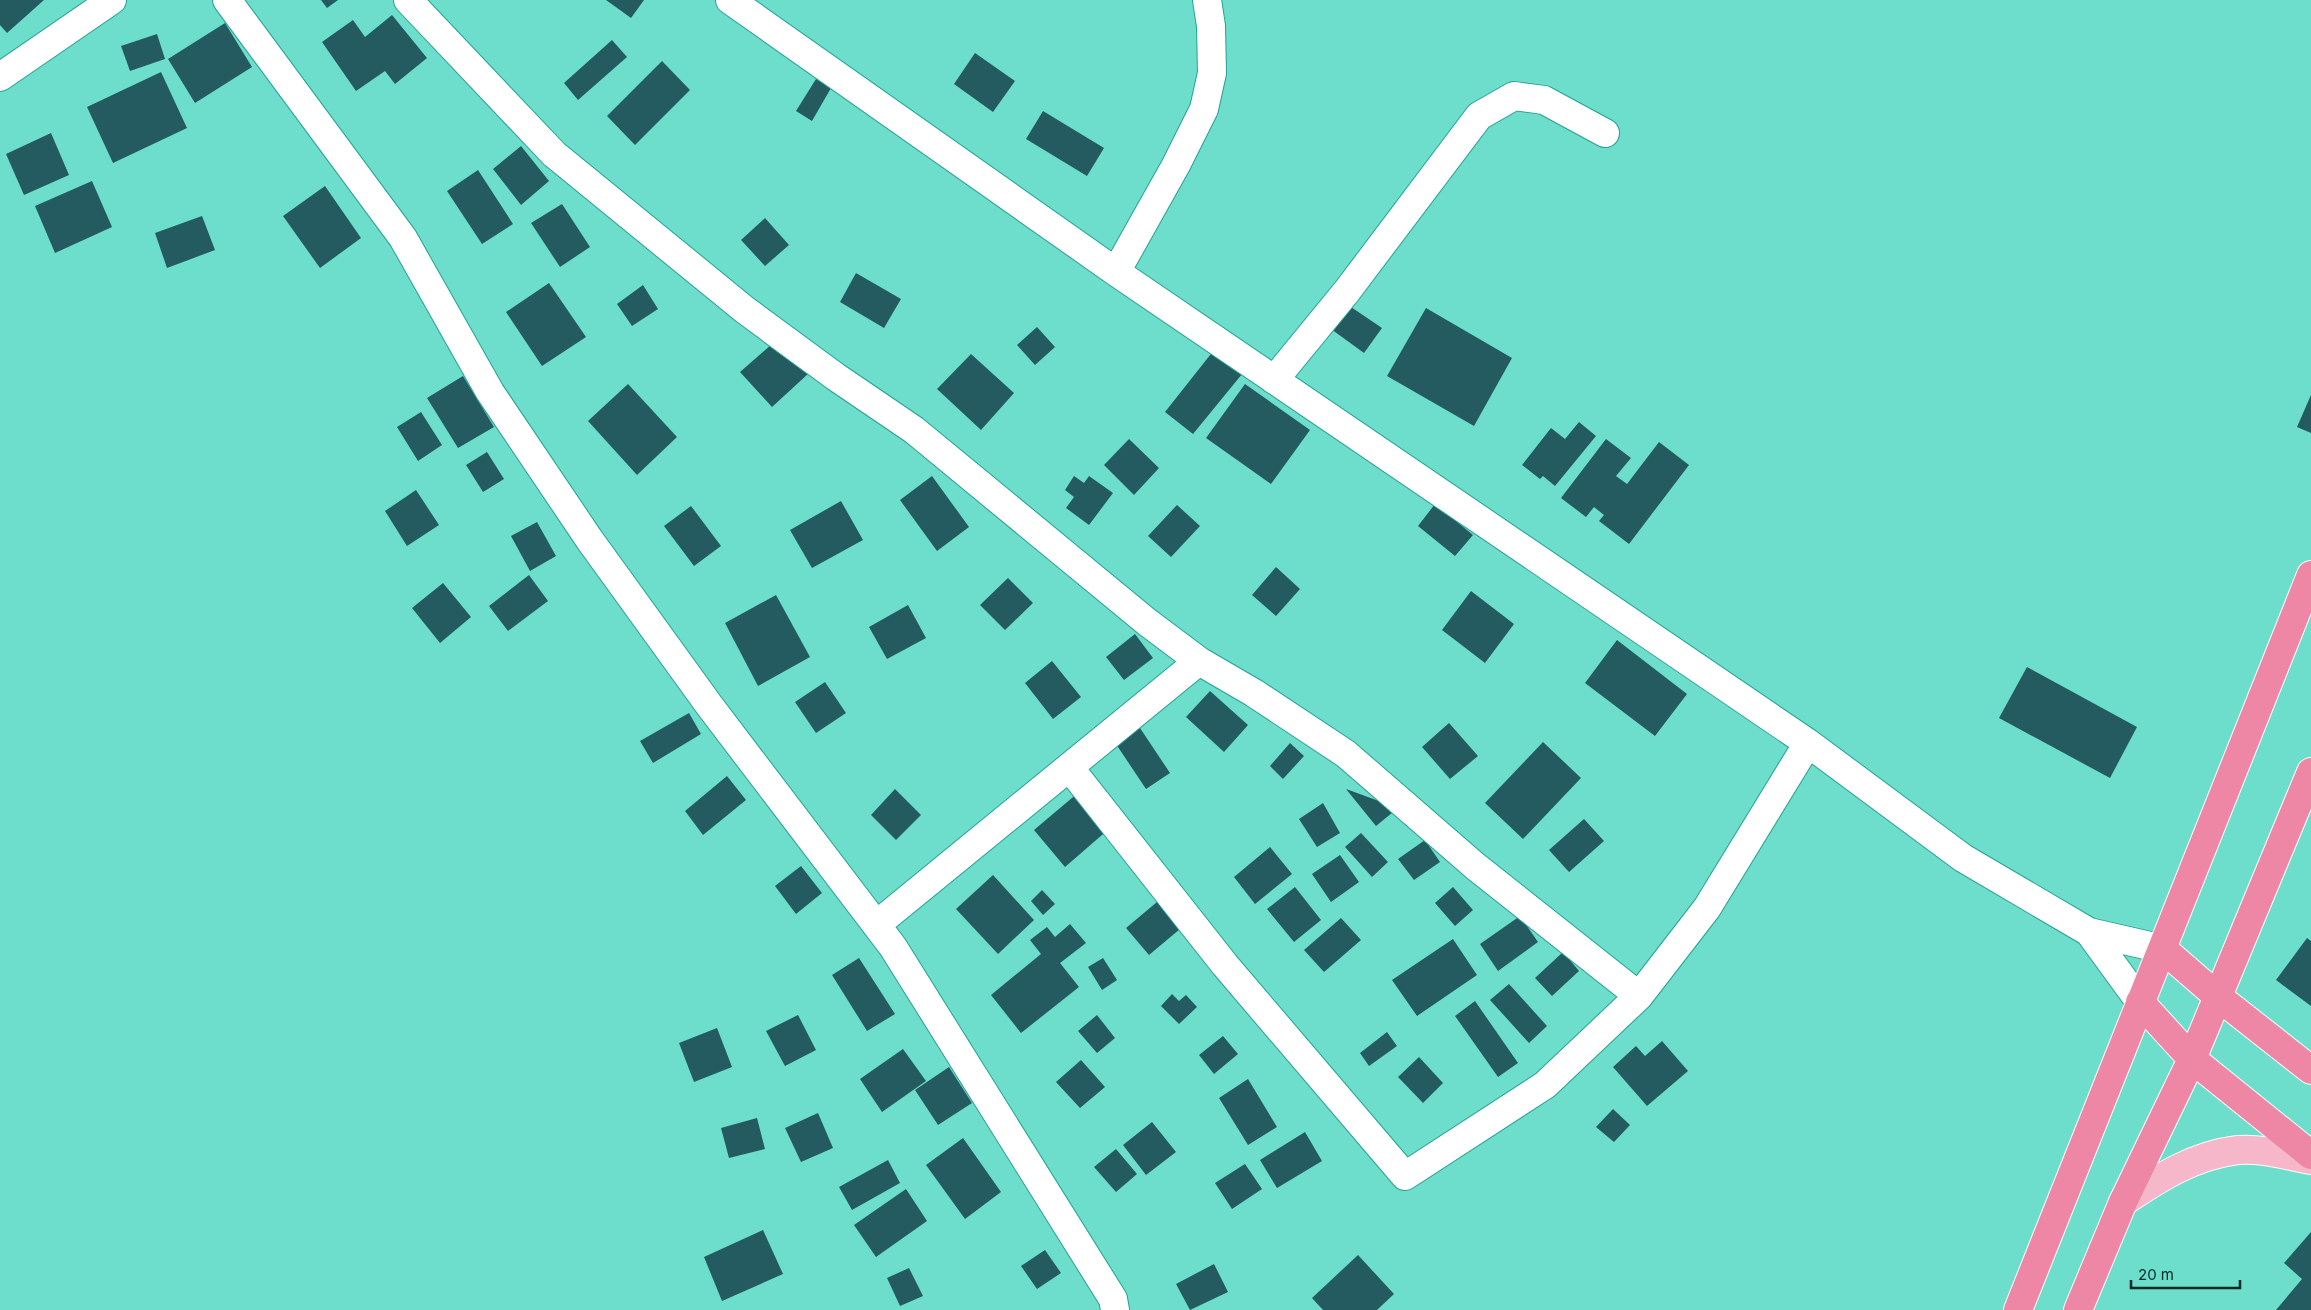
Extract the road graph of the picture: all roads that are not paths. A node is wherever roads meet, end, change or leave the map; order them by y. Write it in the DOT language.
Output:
graph roads {
  1 [pos="112,0"];
  2 [pos="227,0"];
  3 [pos="408,0"];
  4 [pos="730,0"];
  5 [pos="1207,0"];
  6 [pos="0,77"];
  7 [pos="1606,133"];
  8 [pos="1116,272"];
  9 [pos="1274,380"];
  10 [pos="2311,575"];
  11 [pos="1199,661"];
  12 [pos="1808,743"];
  13 [pos="1070,767"];
  14 [pos="2311,772"];
  15 [pos="876,924"];
  16 [pos="2089,932"];
  17 [pos="2163,949"];
  18 [pos="1639,996"];
  19 [pos="2217,996"];
  20 [pos="2140,1002"];
  21 [pos="2192,1059"];
  22 [pos="2311,1070"];
  23 [pos="2311,1155"];
  24 [pos="2311,1160"];
  25 [pos="2123,1202"];
  26 [pos="1115,1310"];
  27 [pos="2018,1310"];
  28 [pos="2078,1310"];
  1 -- 6 [label="street"];
  2 -- 15 [label="street"];
  3 -- 11 [label="street"];
  4 -- 8 [label="street"];
  5 -- 8 [label="street"];
  7 -- 9 [label="street"];
  8 -- 9 [label="street"];
  9 -- 12 [label="street"];
  10 -- 17 [label="highway"];
  11 -- 13 [label="street"];
  11 -- 18 [label="street"];
  12 -- 16 [label="street"];
  12 -- 18 [label="street"];
  13 -- 15 [label="street"];
  13 -- 18 [label="street"];
  14 -- 19 [label="highway"];
  15 -- 26 [label="street"];
  16 -- 17 [label="street"];
  16 -- 20 [label="street"];
  17 -- 19 [label="highway"];
  17 -- 20 [label="highway"];
  19 -- 21 [label="highway"];
  19 -- 22 [label="highway"];
  20 -- 21 [label="highway"];
  20 -- 27 [label="highway"];
  21 -- 23 [label="highway"];
  21 -- 25 [label="highway"];
  24 -- 25 [label="main road"];
  25 -- 28 [label="highway"];
}
